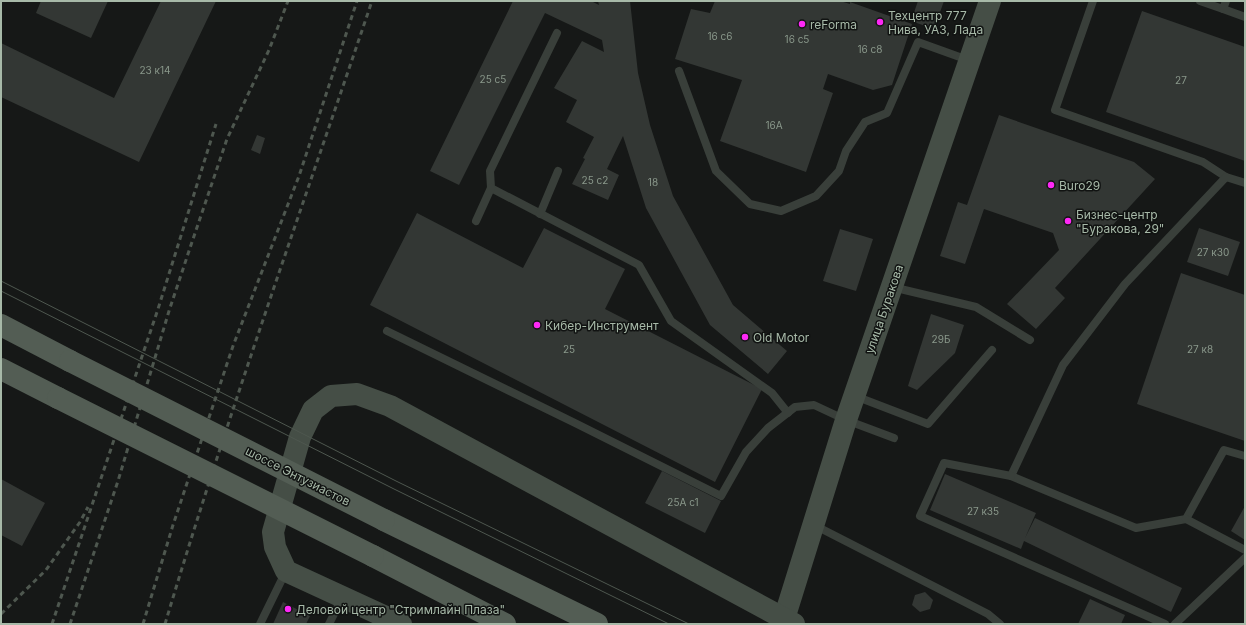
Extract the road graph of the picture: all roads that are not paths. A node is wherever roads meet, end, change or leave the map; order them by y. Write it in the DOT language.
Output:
graph roads {
  1 [pos="990,1"];
  2 [pos="1093,1"];
  3 [pos="1200,1"];
  4 [pos="1224,5"];
  5 [pos="1245,17"];
  6 [pos="557,33"];
  7 [pos="970,60"];
  8 [pos="679,72"];
  9 [pos="558,171"];
  10 [pos="1226,177"];
  11 [pos="1245,183"];
  12 [pos="491,188"];
  13 [pos="540,214"];
  14 [pos="476,221"];
  15 [pos="892,287"];
  16 [pos="1,325"];
  17 [pos="387,331"];
  18 [pos="1030,340"];
  19 [pos="992,350"];
  20 [pos="1,369"];
  21 [pos="854,396"];
  22 [pos="788,413"];
  23 [pos="846,420"];
  24 [pos="894,438"];
  25 [pos="1245,456"];
  26 [pos="1011,476"];
  27 [pos="1186,519"];
  28 [pos="814,525"];
  29 [pos="1245,550"];
  30 [pos="1245,558"];
  31 [pos="286,571"];
  32 [pos="342,597"];
  33 [pos="789,622"];
  34 [pos="260,624"];
  35 [pos="329,624"];
  36 [pos="401,624"];
  37 [pos="506,624"];
  38 [pos="597,624"];
  39 [pos="1000,624"];
  40 [pos="1165,624"];
  41 [pos="1174,624"];
  1 -- 7 [label="main road, улица Буракова"];
  2 -- 10 [label="lane"];
  3 -- 4 [label="lane"];
  4 -- 5 [label="lane"];
  6 -- 12 [label="lane"];
  7 -- 8 [label="lane"];
  7 -- 15 [label="main road, улица Буракова"];
  9 -- 13 [label="lane"];
  10 -- 11 [label="lane"];
  10 -- 26 [label="lane"];
  12 -- 13 [label="lane"];
  12 -- 14 [label="lane"];
  13 -- 22 [label="lane"];
  15 -- 18 [label="lane"];
  15 -- 21 [label="main road, улица Буракова"];
  16 -- 38 [label="main road, шоссе Энтузиастов, bridge"];
  17 -- 22 [label="lane"];
  19 -- 21 [label="lane"];
  20 -- 37 [label="main road, bridge"];
  21 -- 23 [label="main road, улица Буракова"];
  22 -- 23 [label="lane"];
  23 -- 24 [label="lane"];
  23 -- 28 [label="main road, улица Буракова"];
  25 -- 27 [label="lane"];
  26 -- 27 [label="lane"];
  26 -- 40 [label="lane"];
  27 -- 29 [label="lane"];
  28 -- 33 [label="main road, улица Буракова"];
  28 -- 39 [label="lane"];
  30 -- 41 [label="lane"];
  31 -- 32 [label="main road"];
  31 -- 33 [label="main road"];
  31 -- 34 [label="lane"];
  32 -- 35 [label="lane"];
  32 -- 36 [label="main road"];
}
